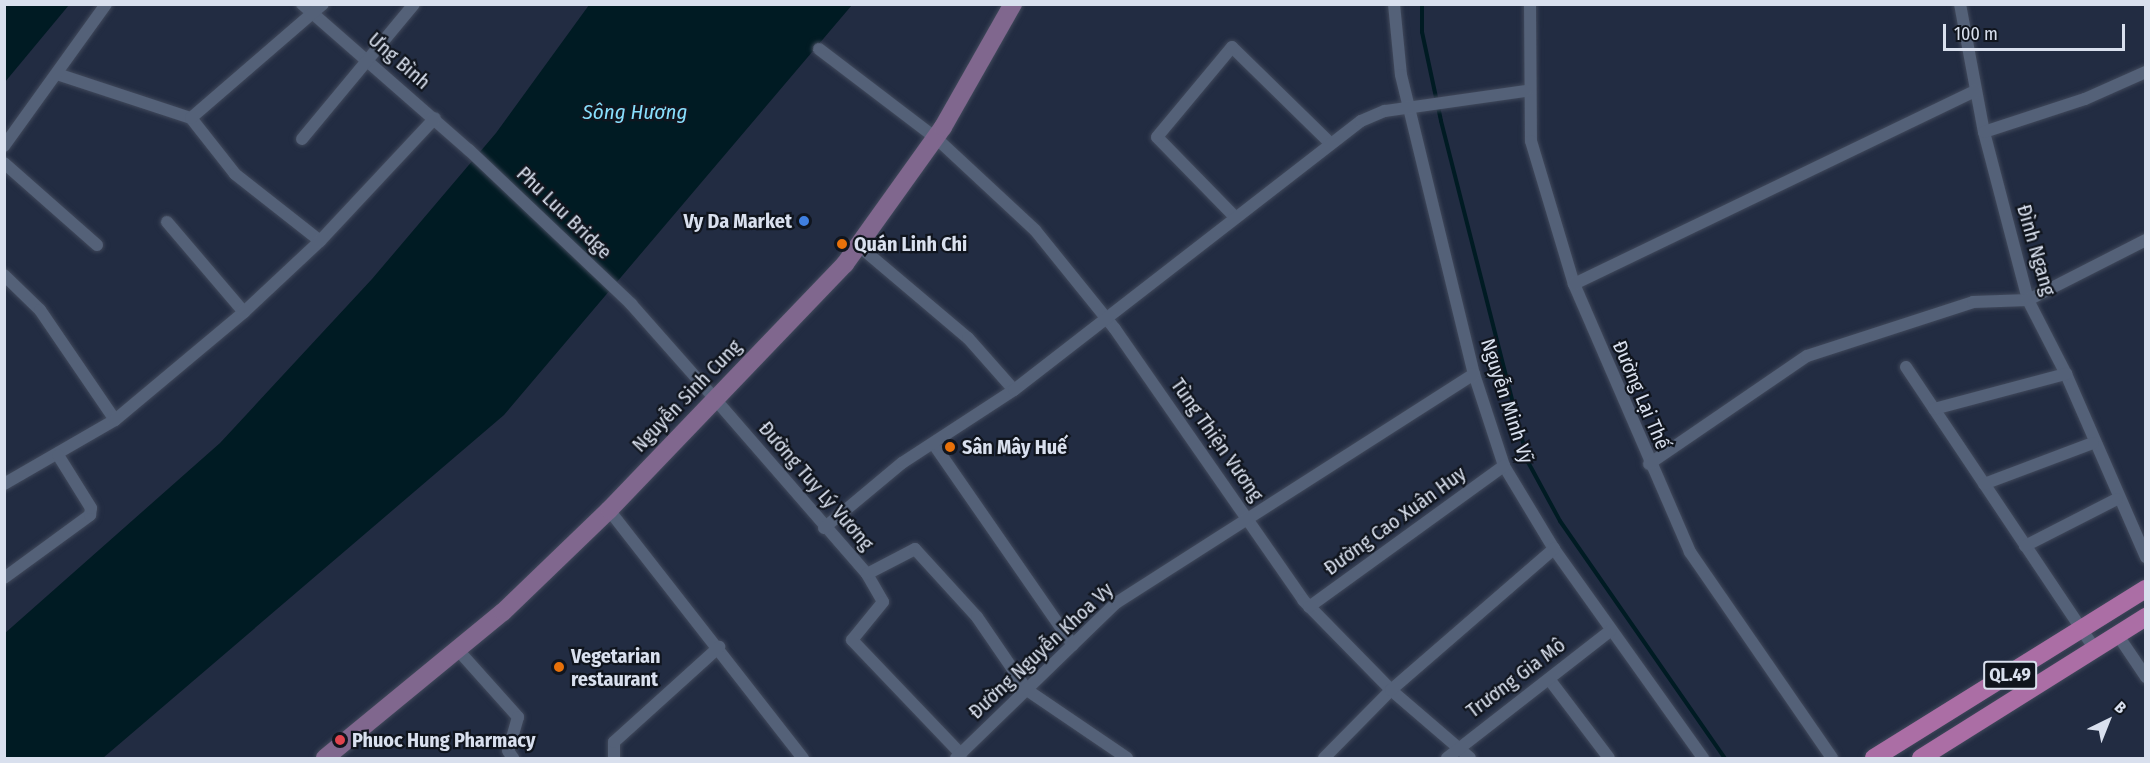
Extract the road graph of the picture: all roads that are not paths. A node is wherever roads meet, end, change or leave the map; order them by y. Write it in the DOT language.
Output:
graph roads {
  1 [pos="106,4"];
  2 [pos="302,4"];
  3 [pos="324,4"];
  4 [pos="414,4"];
  5 [pos="1013,4"];
  6 [pos="1394,4"];
  7 [pos="1530,4"];
  8 [pos="1960,4"];
  9 [pos="311,15"];
  10 [pos="819,49"];
  11 [pos="370,60"];
  12 [pos="2145,72"];
  13 [pos="60,75"];
  14 [pos="1527,91"];
  15 [pos="1976,91"];
  16 [pos="1411,108"];
  17 [pos="190,118"];
  18 [pos="435,118"];
  19 [pos="1984,132"];
  20 [pos="936,138"];
  21 [pos="302,139"];
  22 [pos="1329,142"];
  23 [pos="4,146"];
  24 [pos="470,150"];
  25 [pos="4,163"];
  26 [pos="1234,216"];
  27 [pos="167,222"];
  28 [pos="2145,240"];
  29 [pos="320,241"];
  30 [pos="97,245"];
  31 [pos="859,246"];
  32 [pos="4,275"];
  33 [pos="1574,284"];
  34 [pos="2028,300"];
  35 [pos="244,312"];
  36 [pos="1105,316"];
  37 [pos="1906,367"];
  38 [pos="1474,374"];
  39 [pos="2066,374"];
  40 [pos="1014,390"];
  41 [pos="715,399"];
  42 [pos="1934,410"];
  43 [pos="115,420"];
  44 [pos="2093,443"];
  45 [pos="935,446"];
  46 [pos="57,455"];
  47 [pos="1649,464"];
  48 [pos="1504,466"];
  49 [pos="4,484"];
  50 [pos="1984,484"];
  51 [pos="2117,499"];
  52 [pos="609,510"];
  53 [pos="1250,521"];
  54 [pos="824,528"];
  55 [pos="2025,546"];
  56 [pos="1554,549"];
  57 [pos="2145,557"];
  58 [pos="867,574"];
  59 [pos="4,578"];
  60 [pos="2145,589"];
  61 [pos="1309,607"];
  62 [pos="2145,617"];
  63 [pos="2080,628"];
  64 [pos="1611,631"];
  65 [pos="2117,634"];
  66 [pos="1073,645"];
  67 [pos="719,647"];
  68 [pos="2094,648"];
  69 [pos="458,650"];
  70 [pos="2145,677"];
  71 [pos="1549,679"];
  72 [pos="1027,690"];
  73 [pos="1391,690"];
  74 [pos="1458,746"];
  75 [pos="958,756"];
  76 [pos="325,759"];
  77 [pos="513,759"];
  78 [pos="614,759"];
  79 [pos="803,759"];
  80 [pos="1127,759"];
  81 [pos="1324,759"];
  82 [pos="1447,759"];
  83 [pos="1470,759"];
  84 [pos="1609,759"];
  85 [pos="1703,759"];
  86 [pos="1832,759"];
  87 [pos="1874,759"];
  88 [pos="1921,759"];
  1 -- 13 [label="street"];
  2 -- 9 [label="street, Ưng Bình"];
  3 -- 9 [label="street"];
  4 -- 11 [label="street"];
  5 -- 20 [label="main road, Nguyễn Sinh Cung"];
  6 -- 16 [label="street, Nguyễn Minh Vỹ"];
  7 -- 14 [label="street, Đường Lại Thế"];
  8 -- 15 [label="street, Đình Ngang"];
  9 -- 11 [label="street, Ưng Bình"];
  9 -- 17 [label="street"];
  10 -- 20 [label="street, Tùng Thiện Vương"];
  11 -- 18 [label="street, Ưng Bình"];
  11 -- 21 [label="street"];
  12 -- 19 [label="street"];
  13 -- 17 [label="street"];
  13 -- 23 [label="street"];
  14 -- 16 [label="street"];
  14 -- 33 [label="street, Đường Lại Thế"];
  15 -- 19 [label="street, Đình Ngang"];
  15 -- 33 [label="street"];
  16 -- 22 [label="street"];
  16 -- 38 [label="street, Nguyễn Minh Vỹ"];
  17 -- 29 [label="street"];
  18 -- 24 [label="street, Ưng Bình"];
  18 -- 29 [label="street"];
  19 -- 34 [label="street, Đình Ngang"];
  20 -- 31 [label="main road, Nguyễn Sinh Cung"];
  20 -- 36 [label="street, Tùng Thiện Vương"];
  22 -- 26 [label="street"];
  22 -- 26 [label="street"];
  24 -- 41 [label="street, Phu Luu Bridge"];
  25 -- 30 [label="street"];
  26 -- 36 [label="street"];
  27 -- 35 [label="street"];
  28 -- 34 [label="street"];
  29 -- 35 [label="street"];
  31 -- 40 [label="street"];
  31 -- 41 [label="main road, Nguyễn Sinh Cung"];
  32 -- 43 [label="street"];
  33 -- 47 [label="street, Đường Lại Thế"];
  34 -- 39 [label="street, Đình Ngang"];
  34 -- 47 [label="street"];
  35 -- 43 [label="street"];
  36 -- 40 [label="street"];
  36 -- 53 [label="street, Tùng Thiện Vương"];
  37 -- 42 [label="street"];
  38 -- 48 [label="street, Nguyễn Minh Vỹ"];
  38 -- 53 [label="street, Đường Nguyễn Khoa Vy"];
  39 -- 42 [label="street"];
  39 -- 44 [label="street, Đình Ngang"];
  40 -- 45 [label="street"];
  41 -- 52 [label="main road, Nguyễn Sinh Cung"];
  41 -- 54 [label="street, Đường Tuy Lý Vương"];
  42 -- 50 [label="street"];
  43 -- 46 [label="street"];
  44 -- 50 [label="street"];
  44 -- 51 [label="street, Đình Ngang"];
  45 -- 54 [label="street"];
  45 -- 66 [label="street"];
  46 -- 49 [label="street"];
  46 -- 59 [label="street"];
  47 -- 86 [label="street, Đường Lại Thế"];
  48 -- 56 [label="street, Nguyễn Minh Vỹ"];
  48 -- 61 [label="street, Đường Cao Xuân Huy"];
  50 -- 55 [label="street"];
  51 -- 55 [label="street"];
  51 -- 57 [label="street, Đình Ngang"];
  52 -- 67 [label="street"];
  52 -- 69 [label="main road, Nguyễn Sinh Cung"];
  53 -- 61 [label="street, Tùng Thiện Vương"];
  53 -- 66 [label="street, Đường Nguyễn Khoa Vy"];
  54 -- 58 [label="street, Đường Tuy Lý Vương"];
  55 -- 63 [label="street"];
  56 -- 64 [label="street, Nguyễn Minh Vỹ"];
  56 -- 73 [label="street"];
  58 -- 72 [label="street, Đường Tuy Lý Vương"];
  58 -- 75 [label="street"];
  60 -- 63 [label="main road, QL.49"];
  61 -- 73 [label="street, Tùng Thiện Vương"];
  62 -- 65 [label="main road, QL.49"];
  63 -- 68 [label="street"];
  63 -- 87 [label="main road, QL.49"];
  64 -- 71 [label="street, Trương Gia Mô"];
  64 -- 85 [label="street, Nguyễn Minh Vỹ"];
  65 -- 68 [label="main road, QL.49"];
  65 -- 70 [label="street"];
  66 -- 72 [label="street, Đường Nguyễn Khoa Vy"];
  67 -- 78 [label="street"];
  67 -- 79 [label="street"];
  68 -- 88 [label="main road, QL.49"];
  69 -- 76 [label="main road, Nguyễn Sinh Cung"];
  69 -- 77 [label="street"];
  71 -- 74 [label="street, Trương Gia Mô"];
  71 -- 84 [label="street"];
  72 -- 75 [label="street, Đường Nguyễn Khoa Vy"];
  72 -- 80 [label="street, Đường Tuy Lý Vương"];
  73 -- 74 [label="street, Tùng Thiện Vương"];
  73 -- 81 [label="street"];
  74 -- 82 [label="street, Trương Gia Mô"];
  74 -- 83 [label="street, Tùng Thiện Vương"];
}
